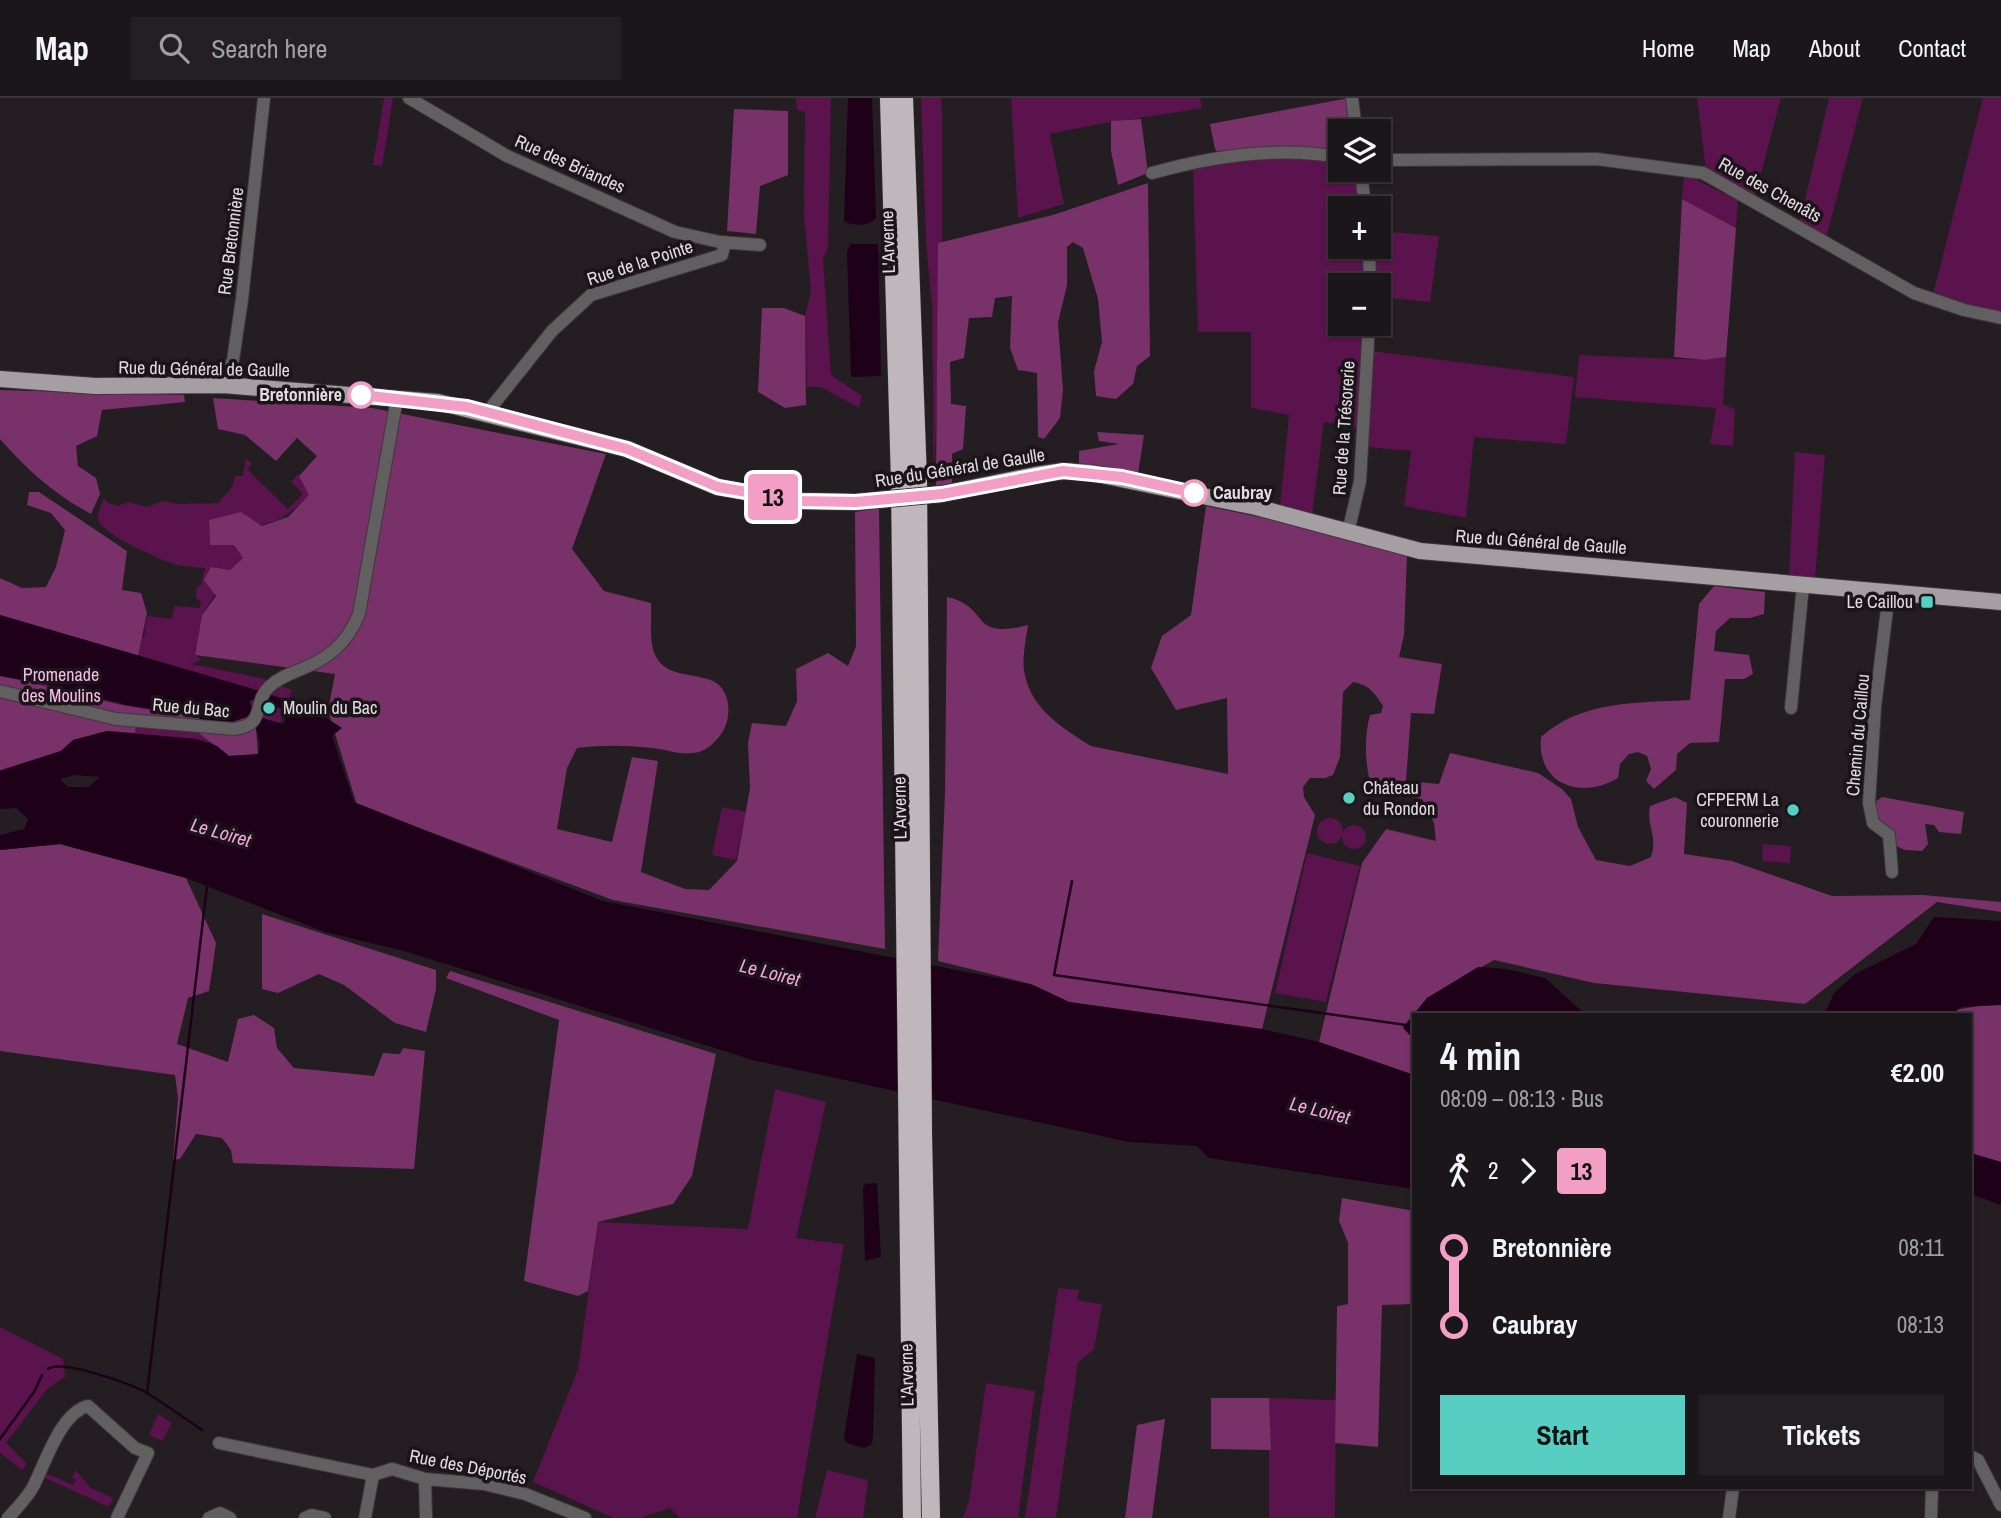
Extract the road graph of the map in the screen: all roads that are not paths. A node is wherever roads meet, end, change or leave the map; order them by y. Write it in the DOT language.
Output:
graph roads {
  1 [pos="264,98"];
  2 [pos="409,98"];
  3 [pos="889,98"];
  4 [pos="904,98"];
  5 [pos="1352,98"];
  6 [pos="1355,119"];
  7 [pos="1328,157"];
  8 [pos="1391,160"];
  9 [pos="1152,173"];
  10 [pos="725,242"];
  11 [pos="760,244"];
  12 [pos="2001,318"];
  13 [pos="1367,336"];
  14 [pos="0,379"];
  15 [pos="223,385"];
  16 [pos="397,398"];
  17 [pos="491,413"];
  18 [pos="1348,533"];
  19 [pos="1803,584"];
  20 [pos="1889,593"];
  21 [pos="2001,602"];
  22 [pos="0,691"];
  23 [pos="1791,708"];
  24 [pos="1892,872"];
  25 [pos="915,1135"];
  26 [pos="219,1443"];
  27 [pos="1972,1457"];
  28 [pos="373,1475"];
  29 [pos="425,1479"];
  30 [pos="1733,1489"];
  31 [pos="1932,1489"];
  32 [pos="2001,1505"];
  33 [pos="13,1516"];
  34 [pos="117,1518"];
  35 [pos="209,1518"];
  36 [pos="230,1518"];
  37 [pos="305,1518"];
  38 [pos="325,1518"];
  39 [pos="365,1518"];
  40 [pos="426,1518"];
  41 [pos="585,1518"];
  42 [pos="912,1518"];
  43 [pos="931,1518"];
  44 [pos="1729,1518"];
  45 [pos="1931,1518"];
  1 -- 15 [label="street, Rue Bretonnière"];
  2 -- 10 [label="street, Rue des Briandes"];
  3 -- 25 [label="highway, L'Arverne"];
  4 -- 25 [label="highway, L'Arverne"];
  5 -- 6 [label="street"];
  7 -- 9 [label="street"];
  8 -- 12 [label="street, Rue des Chenâts"];
  10 -- 11 [label="street"];
  10 -- 17 [label="street, Rue de la Pointe"];
  13 -- 18 [label="street, Rue de la Trésorerie"];
  14 -- 15 [label="main road, Rue du Général de Gaulle"];
  15 -- 16 [label="main road, Rue du Général de Gaulle"];
  16 -- 17 [label="main road, Rue du Général de Gaulle"];
  16 -- 22 [label="street, Rue du Bac"];
  17 -- 18 [label="main road, Rue du Général de Gaulle, bridge"];
  18 -- 19 [label="main road, Rue du Général de Gaulle"];
  19 -- 20 [label="main road, Rue du Général de Gaulle"];
  19 -- 23 [label="street"];
  20 -- 21 [label="main road, Rue du Général de Gaulle"];
  20 -- 24 [label="street, Chemin du Caillou"];
  25 -- 42 [label="highway, L'Arverne"];
  25 -- 43 [label="highway, L'Arverne"];
  26 -- 28 [label="street, Rue des Déportés"];
  27 -- 32 [label="street"];
  28 -- 29 [label="street, Rue des Déportés"];
  28 -- 39 [label="street"];
  29 -- 40 [label="street"];
  29 -- 41 [label="street, Rue des Déportés"];
  30 -- 44 [label="street"];
  31 -- 45 [label="street"];
  33 -- 34 [label="street"];
  35 -- 36 [label="street"];
  37 -- 38 [label="street"];
}
